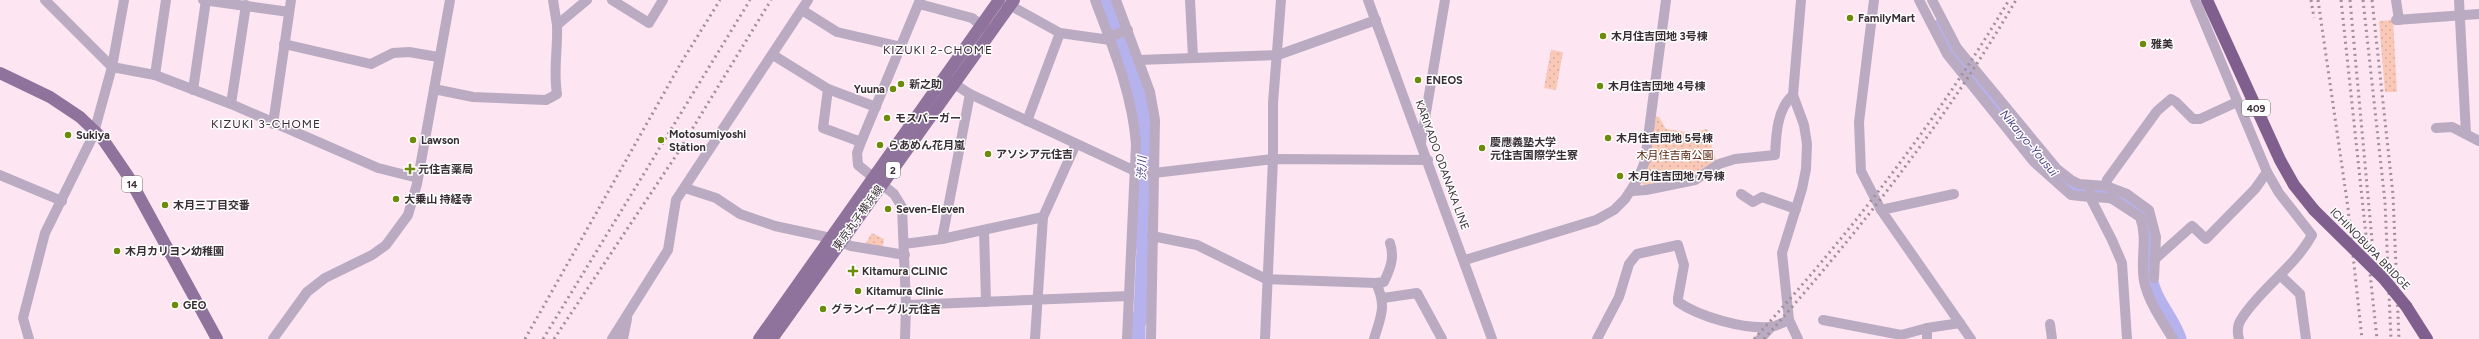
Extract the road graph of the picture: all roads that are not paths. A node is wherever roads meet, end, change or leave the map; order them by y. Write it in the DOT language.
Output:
graph roads {
  1 [pos="45,0"];
  2 [pos="124,0"];
  3 [pos="166,0"];
  4 [pos="205,0"];
  5 [pos="291,0"];
  6 [pos="450,0"];
  7 [pos="553,0"];
  8 [pos="587,0"];
  9 [pos="612,0"];
  10 [pos="663,0"];
  11 [pos="808,0"];
  12 [pos="1096,0"];
  13 [pos="1116,0"];
  14 [pos="1190,0"];
  15 [pos="1281,0"];
  16 [pos="1368,0"];
  17 [pos="1445,0"];
  18 [pos="1666,0"];
  19 [pos="1801,0"];
  20 [pos="1874,0"];
  21 [pos="1919,0"];
  22 [pos="1932,0"];
  23 [pos="2195,0"];
  24 [pos="2207,0"];
  25 [pos="2396,0"];
  26 [pos="2459,0"];
  27 [pos="1006,1"];
  28 [pos="920,2"];
  29 [pos="248,4"];
  30 [pos="802,10"];
  31 [pos="289,12"];
  32 [pos="2479,14"];
  33 [pos="2460,15"];
  34 [pos="1376,20"];
  35 [pos="557,25"];
  36 [pos="986,29"];
  37 [pos="1128,30"];
  38 [pos="1060,33"];
  39 [pos="1109,38"];
  40 [pos="284,44"];
  41 [pos="902,47"];
  42 [pos="1278,54"];
  43 [pos="773,55"];
  44 [pos="438,57"];
  45 [pos="1193,57"];
  46 [pos="1138,60"];
  47 [pos="112,67"];
  48 [pos="0,73"];
  49 [pos="155,75"];
  50 [pos="944,77"];
  51 [pos="0,79"];
  52 [pos="955,85"];
  53 [pos="828,88"];
  54 [pos="434,89"];
  55 [pos="193,90"];
  56 [pos="970,94"];
  57 [pos="1793,95"];
  58 [pos="2237,102"];
  59 [pos="231,104"];
  60 [pos="876,107"];
  61 [pos="1027,121"];
  62 [pos="273,124"];
  63 [pos="2436,128"];
  64 [pos="93,133"];
  65 [pos="2466,134"];
  66 [pos="2479,141"];
  67 [pos="861,142"];
  68 [pos="1076,144"];
  69 [pos="1421,144"];
  70 [pos="1273,158"];
  71 [pos="1428,160"];
  72 [pos="1134,171"];
  73 [pos="2267,172"];
  74 [pos="1154,173"];
  75 [pos="0,175"];
  76 [pos="418,178"];
  77 [pos="878,182"];
  78 [pos="2090,184"];
  79 [pos="2106,186"];
  80 [pos="684,188"];
  81 [pos="1632,190"];
  82 [pos="1740,194"];
  83 [pos="1954,194"];
  84 [pos="2090,198"];
  85 [pos="62,201"];
  86 [pos="1796,209"];
  87 [pos="1882,210"];
  88 [pos="1043,217"];
  89 [pos="984,230"];
  90 [pos="1152,236"];
  91 [pos="942,239"];
  92 [pos="836,240"];
  93 [pos="1390,243"];
  94 [pos="904,244"];
  95 [pos="904,255"];
  96 [pos="1465,260"];
  97 [pos="2154,260"];
  98 [pos="2281,276"];
  99 [pos="2154,278"];
  100 [pos="1266,279"];
  101 [pos="1376,283"];
  102 [pos="1129,296"];
  103 [pos="1383,298"];
  104 [pos="1038,299"];
  105 [pos="986,302"];
  106 [pos="906,305"];
  107 [pos="629,311"];
  108 [pos="1789,320"];
  109 [pos="1823,320"];
  110 [pos="1960,323"];
  111 [pos="2050,324"];
  112 [pos="1771,327"];
  113 [pos="1927,328"];
  114 [pos="29,339"];
  115 [pos="211,339"];
  116 [pos="217,339"];
  117 [pos="273,339"];
  118 [pos="612,339"];
  119 [pos="623,339"];
  120 [pos="759,339"];
  121 [pos="772,339"];
  122 [pos="905,339"];
  123 [pos="1035,339"];
  124 [pos="1127,339"];
  125 [pos="1150,339"];
  126 [pos="1265,339"];
  127 [pos="1374,339"];
  128 [pos="1442,339"];
  129 [pos="1492,339"];
  130 [pos="1597,339"];
  131 [pos="1760,339"];
  132 [pos="1798,339"];
  133 [pos="1927,339"];
  134 [pos="1971,339"];
  135 [pos="2052,339"];
  136 [pos="2127,339"];
  137 [pos="2172,339"];
  138 [pos="2238,339"];
  139 [pos="2306,339"];
  140 [pos="2427,339"];
  1 -- 47 [label="street"];
  2 -- 47 [label="street"];
  3 -- 49 [label="street"];
  4 -- 29 [label="street"];
  4 -- 55 [label="street"];
  5 -- 31 [label="street"];
  6 -- 44 [label="street"];
  7 -- 35 [label="street"];
  8 -- 35 [label="street"];
  9 -- 10 [label="street"];
  11 -- 30 [label="street"];
  12 -- 39 [label="street"];
  13 -- 37 [label="street"];
  14 -- 45 [label="street"];
  15 -- 42 [label="street"];
  16 -- 34 [label="street, KARIYADO ODANAKA LINE"];
  17 -- 69 [label="street"];
  18 -- 81 [label="street"];
  19 -- 57 [label="street"];
  20 -- 87 [label="street"];
  21 -- 84 [label="street"];
  22 -- 78 [label="street"];
  23 -- 58 [label="street"];
  24 -- 140 [label="highway, ICHINOBUPA BRIDGE / 409, bridge"];
  25 -- 33 [label="street"];
  26 -- 33 [label="street"];
  27 -- 36 [label="main road, 東京丸子横浜線 / 2"];
  27 -- 38 [label="street"];
  28 -- 36 [label="street"];
  28 -- 41 [label="street"];
  29 -- 31 [label="street"];
  29 -- 59 [label="street"];
  30 -- 41 [label="street"];
  30 -- 43 [label="street"];
  31 -- 40 [label="street"];
  32 -- 33 [label="street"];
  33 -- 65 [label="street"];
  34 -- 42 [label="street"];
  34 -- 69 [label="street, KARIYADO ODANAKA LINE"];
  35 -- 54 [label="street"];
  36 -- 50 [label="main road, 東京丸子横浜線 / 2"];
  36 -- 52 [label="main road, 東京丸子横浜線 / 2"];
  37 -- 39 [label="street"];
  37 -- 46 [label="street"];
  38 -- 39 [label="street"];
  38 -- 61 [label="street"];
  39 -- 72 [label="street"];
  40 -- 44 [label="street"];
  40 -- 62 [label="street"];
  41 -- 60 [label="street"];
  42 -- 45 [label="street"];
  42 -- 70 [label="street"];
  43 -- 53 [label="street"];
  43 -- 80 [label="street"];
  44 -- 54 [label="street"];
  45 -- 46 [label="street"];
  46 -- 74 [label="street"];
  47 -- 49 [label="street"];
  47 -- 64 [label="street"];
  48 -- 64 [label="main road, 14"];
  49 -- 55 [label="street"];
  50 -- 52 [label="street"];
  50 -- 77 [label="main road, 東京丸子横浜線 / 2"];
  51 -- 64 [label="main road, 14"];
  52 -- 56 [label="street"];
  52 -- 77 [label="main road, 東京丸子横浜線 / 2"];
  53 -- 60 [label="street"];
  53 -- 67 [label="street"];
  54 -- 76 [label="street"];
  55 -- 59 [label="street"];
  56 -- 61 [label="street"];
  56 -- 91 [label="street"];
  57 -- 81 [label="street"];
  57 -- 86 [label="street"];
  58 -- 73 [label="street"];
  58 -- 79 [label="street"];
  59 -- 62 [label="street"];
  60 -- 67 [label="street"];
  61 -- 68 [label="street"];
  62 -- 76 [label="street"];
  63 -- 65 [label="street"];
  64 -- 85 [label="street"];
  64 -- 115 [label="main road, 14"];
  64 -- 116 [label="main road, 14"];
  65 -- 66 [label="street"];
  67 -- 77 [label="street"];
  68 -- 72 [label="street"];
  68 -- 88 [label="street"];
  69 -- 71 [label="street, KARIYADO ODANAKA LINE"];
  70 -- 71 [label="street"];
  70 -- 74 [label="street"];
  70 -- 100 [label="street"];
  71 -- 96 [label="street, KARIYADO ODANAKA LINE"];
  72 -- 74 [label="street"];
  72 -- 102 [label="street"];
  73 -- 97 [label="street"];
  73 -- 98 [label="street"];
  74 -- 90 [label="street"];
  75 -- 85 [label="street"];
  76 -- 117 [label="street"];
  77 -- 92 [label="main road, 東京丸子横浜線 / 2"];
  77 -- 94 [label="street"];
  78 -- 79 [label="street"];
  78 -- 84 [label="street"];
  79 -- 97 [label="street"];
  80 -- 92 [label="street"];
  80 -- 107 [label="street"];
  81 -- 96 [label="street"];
  82 -- 86 [label="street"];
  83 -- 87 [label="street"];
  84 -- 136 [label="street"];
  84 -- 137 [label="street"];
  85 -- 114 [label="street"];
  86 -- 108 [label="street"];
  87 -- 110 [label="street"];
  88 -- 89 [label="street"];
  88 -- 104 [label="street"];
  89 -- 91 [label="street"];
  89 -- 105 [label="street"];
  90 -- 100 [label="street"];
  90 -- 125 [label="street"];
  91 -- 94 [label="street"];
  92 -- 95 [label="street"];
  92 -- 120 [label="main road, 東京丸子横浜線 / 2"];
  92 -- 121 [label="main road, 東京丸子横浜線 / 2"];
  93 -- 101 [label="street"];
  94 -- 95 [label="street"];
  95 -- 106 [label="street"];
  96 -- 129 [label="street, KARIYADO ODANAKA LINE"];
  97 -- 99 [label="street"];
  98 -- 138 [label="street"];
  98 -- 139 [label="street"];
  100 -- 101 [label="street"];
  100 -- 126 [label="street"];
  101 -- 103 [label="street"];
  102 -- 104 [label="street"];
  102 -- 124 [label="street"];
  103 -- 127 [label="street"];
  103 -- 128 [label="street"];
  104 -- 105 [label="street"];
  104 -- 123 [label="street"];
  105 -- 106 [label="street"];
  106 -- 122 [label="street"];
  107 -- 118 [label="street"];
  107 -- 119 [label="street"];
  108 -- 112 [label="street"];
  108 -- 132 [label="street"];
  109 -- 113 [label="street"];
  110 -- 113 [label="street"];
  110 -- 134 [label="street"];
  111 -- 135 [label="street"];
  112 -- 130 [label="street"];
  112 -- 131 [label="street"];
  113 -- 133 [label="street"];
}
